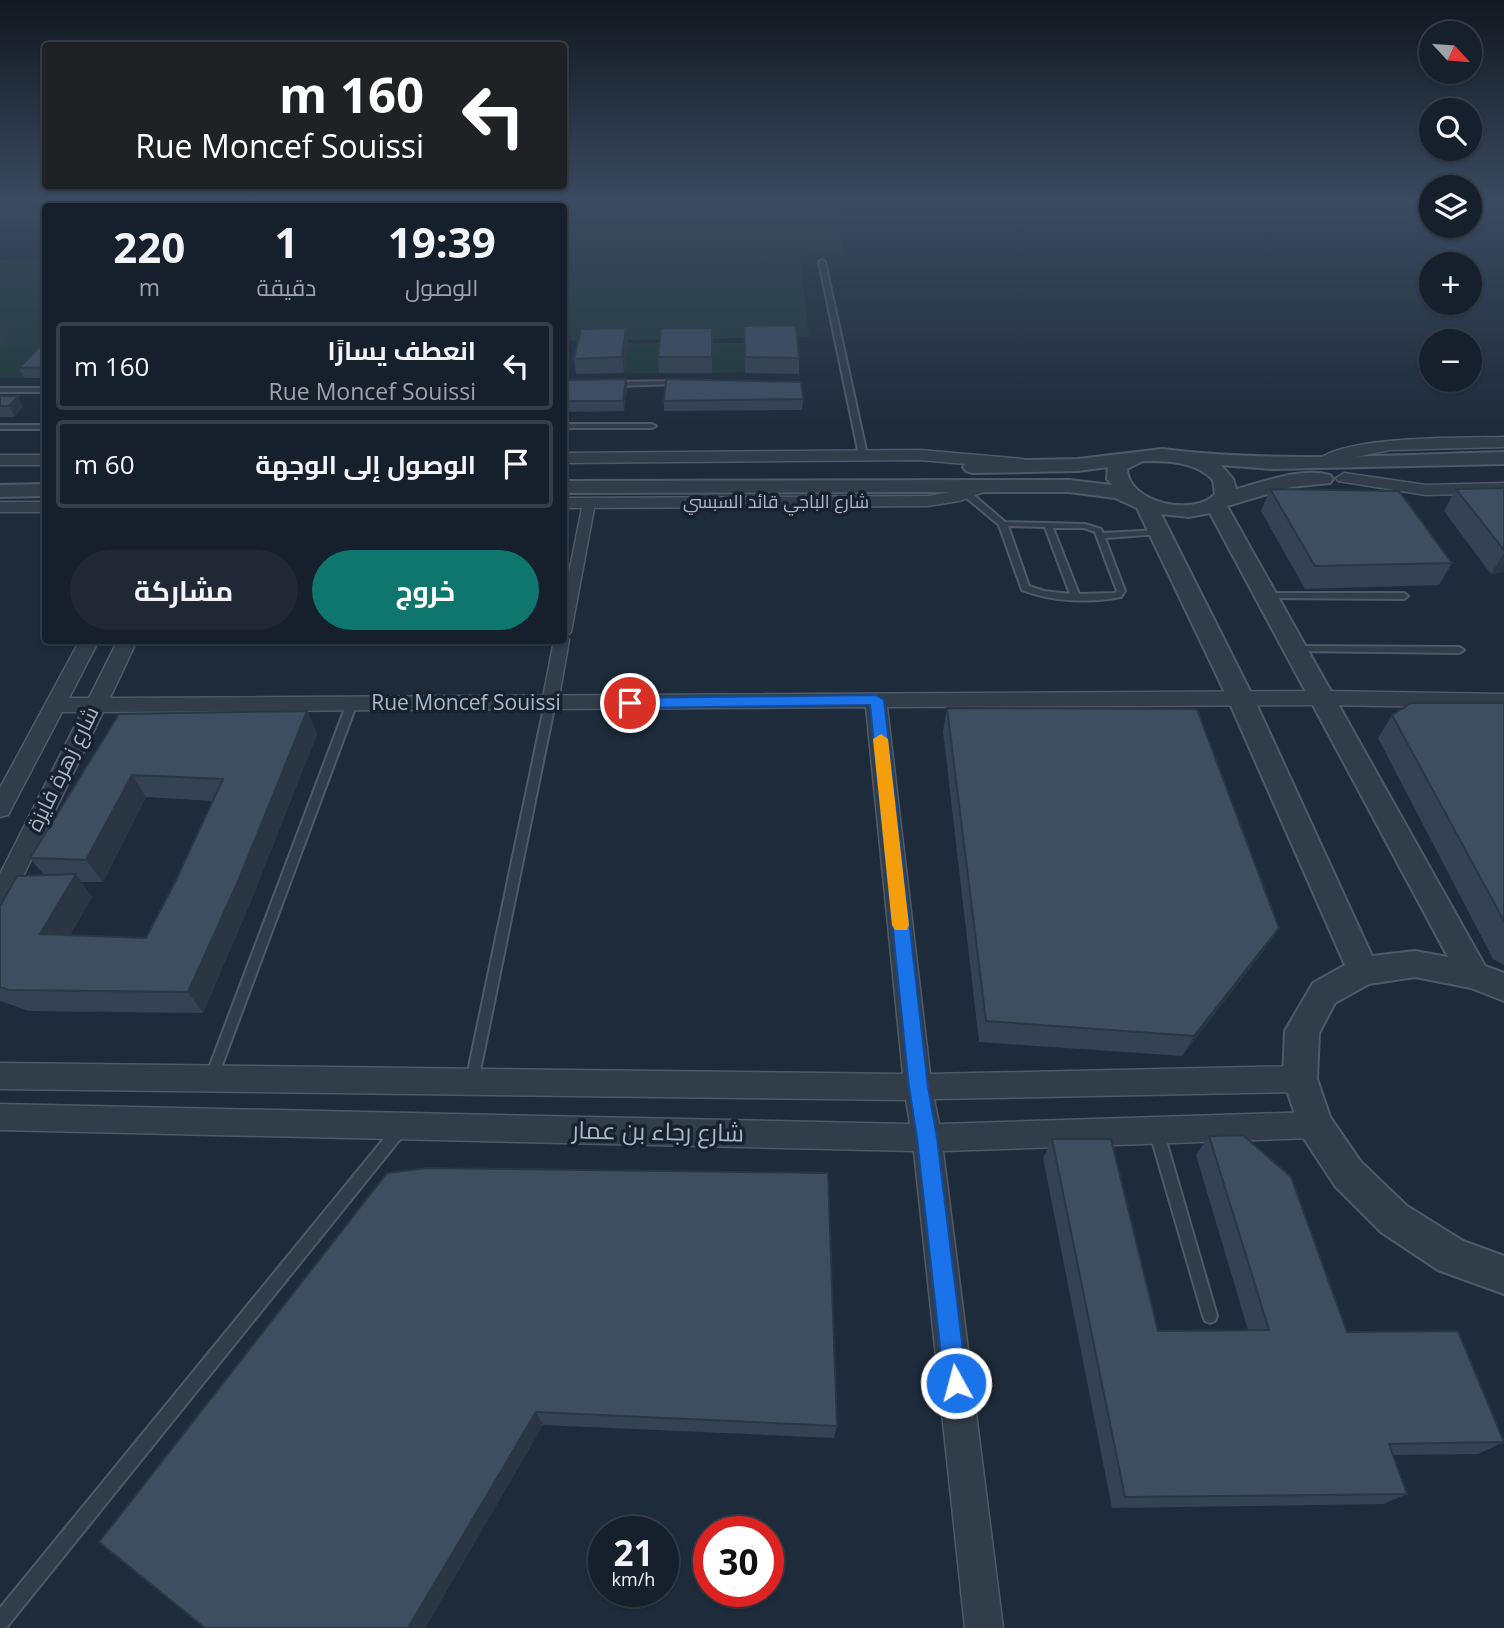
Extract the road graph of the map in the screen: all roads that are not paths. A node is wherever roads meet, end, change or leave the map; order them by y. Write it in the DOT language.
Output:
graph roads {
  1 [pos="825,276"];
  2 [pos="688,383"];
  3 [pos="605,384"];
  4 [pos="0,390"];
  5 [pos="42,390"];
  6 [pos="567,426"];
  7 [pos="652,426"];
  8 [pos="0,427"];
  9 [pos="42,427"];
  10 [pos="1504,442"];
  11 [pos="863,455"];
  12 [pos="1185,457"];
  13 [pos="567,458"];
  14 [pos="1504,458"];
  15 [pos="1127,459"];
  16 [pos="0,460"];
  17 [pos="42,460"];
  18 [pos="1324,462"];
  19 [pos="1037,466"];
  20 [pos="567,472"];
  21 [pos="0,473"];
  22 [pos="42,473"];
  23 [pos="1504,474"];
  24 [pos="1344,478"];
  25 [pos="986,486"];
  26 [pos="567,487"];
  27 [pos="1504,488"];
  28 [pos="42,490"];
  29 [pos="0,491"];
  30 [pos="966,493"];
  31 [pos="1138,499"];
  32 [pos="1219,502"];
  33 [pos="567,503"];
  34 [pos="589,503"];
  35 [pos="42,507"];
  36 [pos="0,508"];
  37 [pos="1003,524"];
  38 [pos="1048,525"];
  39 [pos="1160,532"];
  40 [pos="1101,536"];
  41 [pos="1075,595"];
  42 [pos="1267,596"];
  43 [pos="1404,596"];
  44 [pos="567,617"];
  45 [pos="88,644"];
  46 [pos="126,644"];
  47 [pos="561,644"];
  48 [pos="1296,649"];
  49 [pos="1460,650"];
  50 [pos="1324,698"];
  51 [pos="1241,699"];
  52 [pos="876,700"];
  53 [pos="1504,701"];
  54 [pos="352,703"];
  55 [pos="550,703"];
  56 [pos="95,704"];
  57 [pos="55,705"];
  58 [pos="0,808"];
  59 [pos="0,898"];
  60 [pos="1363,971"];
  61 [pos="1489,981"];
  62 [pos="0,1076"];
  63 [pos="211,1079"];
  64 [pos="1300,1079"];
  65 [pos="472,1082"];
  66 [pos="918,1087"];
  67 [pos="0,1117"];
  68 [pos="1315,1125"];
  69 [pos="402,1126"];
  70 [pos="1156,1130"];
  71 [pos="927,1138"];
  72 [pos="1504,1275"];
  73 [pos="1210,1316"];
  74 [pos="0,1622"];
  75 [pos="984,1628"];
  1 -- 11 [label="lane"];
  2 -- 3 [label="lane"];
  4 -- 5 [label="lane"];
  6 -- 7 [label="lane"];
  8 -- 9 [label="lane"];
  10 -- 18 [label="street"];
  11 -- 13 [label="street"];
  11 -- 19 [label="street"];
  12 -- 15 [label="street"];
  12 -- 18 [label="street"];
  12 -- 32 [label="street"];
  14 -- 18 [label="street"];
  15 -- 19 [label="street"];
  15 -- 31 [label="street"];
  16 -- 17 [label="street"];
  19 -- 20 [label="street"];
  21 -- 22 [label="street"];
  23 -- 24 [label="street"];
  24 -- 27 [label="street"];
  24 -- 32 [label="street"];
  25 -- 26 [label="street"];
  25 -- 30 [label="street, شارع الباجي قائد السبسي"];
  25 -- 31 [label="street"];
  28 -- 29 [label="street"];
  30 -- 34 [label="street, شارع الباجي قائد السبسي"];
  30 -- 37 [label="lane"];
  31 -- 32 [label="street"];
  31 -- 39 [label="street"];
  32 -- 42 [label="street"];
  33 -- 34 [label="street, شارع الباجي قائد السبسي"];
  34 -- 44 [label="street"];
  35 -- 36 [label="street"];
  37 -- 38 [label="lane"];
  37 -- 41 [label="lane"];
  38 -- 40 [label="lane"];
  38 -- 41 [label="lane"];
  39 -- 40 [label="lane"];
  39 -- 51 [label="street"];
  40 -- 41 [label="lane"];
  42 -- 43 [label="lane"];
  42 -- 48 [label="street"];
  45 -- 57 [label="street, شارع زهرة فايزة"];
  46 -- 56 [label="street, شارع زهرة فايزة"];
  47 -- 55 [label="street"];
  48 -- 49 [label="lane"];
  48 -- 50 [label="street"];
  50 -- 51 [label="street, Rue Moncef Souissi"];
  50 -- 53 [label="street, Rue Moncef Souissi"];
  50 -- 61 [label="street"];
  51 -- 52 [label="street, Rue Moncef Souissi"];
  51 -- 60 [label="street"];
  52 -- 55 [label="street, Rue Moncef Souissi"];
  52 -- 66 [label="street"];
  54 -- 55 [label="street, Rue Moncef Souissi"];
  54 -- 56 [label="street, Rue Moncef Souissi"];
  54 -- 63 [label="lane"];
  55 -- 65 [label="lane"];
  56 -- 57 [label="street, Rue Moncef Souissi"];
  56 -- 59 [label="street, شارع زهرة فايزة"];
  57 -- 58 [label="street, شارع زهرة فايزة"];
  60 -- 61 [label="street"];
  60 -- 64 [label="street"];
  62 -- 63 [label="street"];
  63 -- 65 [label="street"];
  64 -- 66 [label="street"];
  64 -- 68 [label="street"];
  65 -- 66 [label="street"];
  66 -- 71 [label="street"];
  67 -- 69 [label="street, شارع رجاء بن عمار"];
  68 -- 70 [label="street, شارع رجاء بن عمار"];
  68 -- 72 [label="street"];
  69 -- 71 [label="street, شارع رجاء بن عمار"];
  69 -- 74 [label="lane"];
  70 -- 71 [label="street, شارع رجاء بن عمار"];
  70 -- 73 [label="lane"];
  71 -- 75 [label="street"];
}
